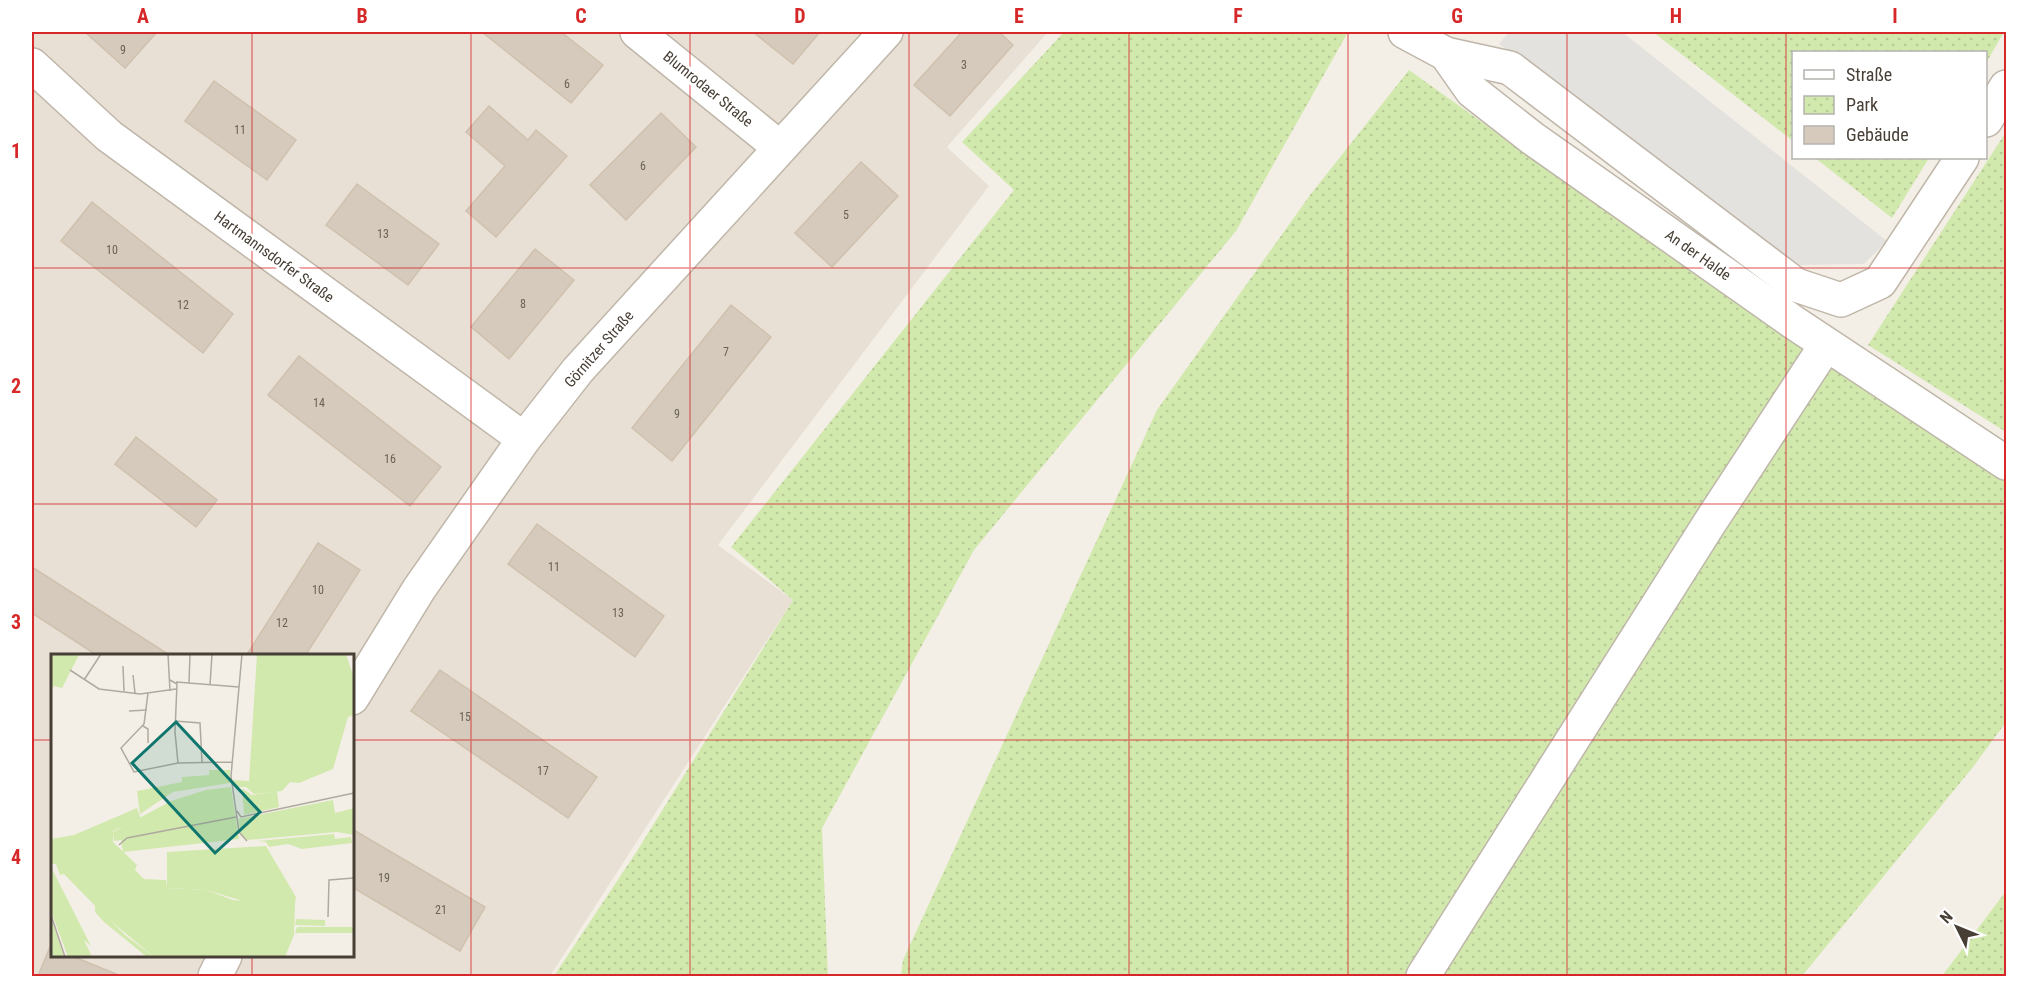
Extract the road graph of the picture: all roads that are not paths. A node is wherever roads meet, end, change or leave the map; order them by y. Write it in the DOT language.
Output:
graph roads {
  1 [pos="637,32"];
  2 [pos="886,32"];
  3 [pos="1405,32"];
  4 [pos="1446,54"];
  5 [pos="32,65"];
  6 [pos="2007,87"];
  7 [pos="1987,118"];
  8 [pos="779,147"];
  9 [pos="1953,170"];
  10 [pos="1826,345"];
  11 [pos="524,439"];
  12 [pos="2007,463"];
  13 [pos="354,695"];
  14 [pos="224,957"];
  15 [pos="215,976"];
  16 [pos="1423,976"];
  1 -- 8 [label="street, Blumrodaer Straße"];
  2 -- 8 [label="street, Görnitzer Straße"];
  3 -- 4 [label="street, An der Halde"];
  4 -- 9 [label="street"];
  4 -- 10 [label="street, An der Halde"];
  5 -- 11 [label="street, Hartmannsdorfer Straße"];
  6 -- 7 [label="street"];
  8 -- 11 [label="street, Görnitzer Straße"];
  10 -- 12 [label="street, An der Halde"];
  10 -- 16 [label="street"];
  11 -- 13 [label="street, Görnitzer Straße"];
  14 -- 15 [label="street"];
}
